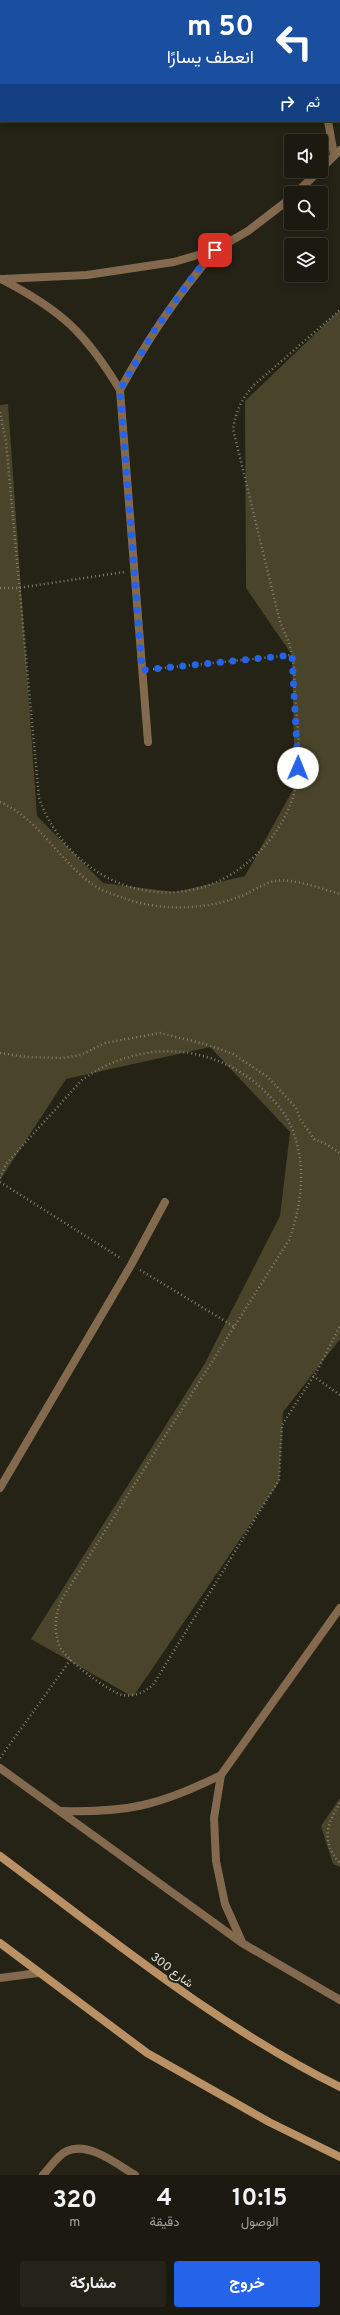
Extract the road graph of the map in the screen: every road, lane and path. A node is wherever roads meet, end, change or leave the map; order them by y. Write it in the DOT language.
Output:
graph roads {
  1 [pos="328,122"];
  2 [pos="337,153"];
  3 [pos="328,162"];
  4 [pos="312,178"];
  5 [pos="303,186"];
  6 [pos="284,203"];
  7 [pos="215,250"];
  8 [pos="0,279"];
  9 [pos="340,310"];
  10 [pos="120,390"];
  11 [pos="0,412"];
  12 [pos="134,571"];
  13 [pos="0,588"];
  14 [pos="18,588"];
  15 [pos="292,655"];
  16 [pos="142,670"];
  17 [pos="148,742"];
  18 [pos="0,802"];
  19 [pos="340,894"];
  20 [pos="0,1052"];
  21 [pos="340,1153"];
  22 [pos="0,1178"];
  23 [pos="0,1182"];
  24 [pos="165,1202"];
  25 [pos="131,1265"];
  26 [pos="340,1326"];
  27 [pos="236,1328"];
  28 [pos="313,1376"];
  29 [pos="340,1395"];
  30 [pos="0,1488"];
  31 [pos="340,1608"];
  32 [pos="71,1659"];
  33 [pos="0,1758"];
  34 [pos="0,1768"];
  35 [pos="221,1775"];
  36 [pos="340,1803"];
  37 [pos="61,1811"];
  38 [pos="0,1856"];
  39 [pos="340,1863"];
  40 [pos="0,1943"];
  41 [pos="242,1943"];
  42 [pos="38,1973"];
  43 [pos="0,1978"];
  44 [pos="340,2000"];
  45 [pos="340,2087"];
  46 [pos="340,2157"];
  47 [pos="43,2175"];
  48 [pos="135,2175"];
  1 -- 2 [label="street"];
  2 -- 3 [label="street"];
  4 -- 5 [label="street"];
  6 -- 7 [label="street"];
  7 -- 8 [label="street"];
  7 -- 10 [label="street"];
  8 -- 10 [label="street"];
  9 -- 15 [label="path"];
  10 -- 12 [label="street"];
  11 -- 14 [label="path"];
  12 -- 14 [label="path"];
  12 -- 16 [label="street"];
  13 -- 14 [label="path"];
  14 -- 15 [label="path"];
  15 -- 16 [label="path"];
  16 -- 17 [label="street"];
  18 -- 19 [label="path"];
  20 -- 21 [label="path"];
  22 -- 27 [label="path"];
  23 -- 25 [label="path"];
  24 -- 25 [label="street"];
  25 -- 27 [label="path"];
  25 -- 30 [label="street"];
  26 -- 28 [label="path"];
  27 -- 32 [label="path"];
  28 -- 29 [label="path"];
  28 -- 32 [label="path"];
  31 -- 35 [label="street"];
  32 -- 33 [label="path"];
  34 -- 37 [label="street"];
  35 -- 37 [label="street"];
  35 -- 41 [label="street"];
  36 -- 39 [label="path"];
  37 -- 41 [label="street"];
  38 -- 45 [label="street, شارع 300"];
  40 -- 42 [label="street"];
  41 -- 44 [label="street"];
  42 -- 43 [label="street"];
  42 -- 46 [label="street"];
  47 -- 48 [label="street"];
}
